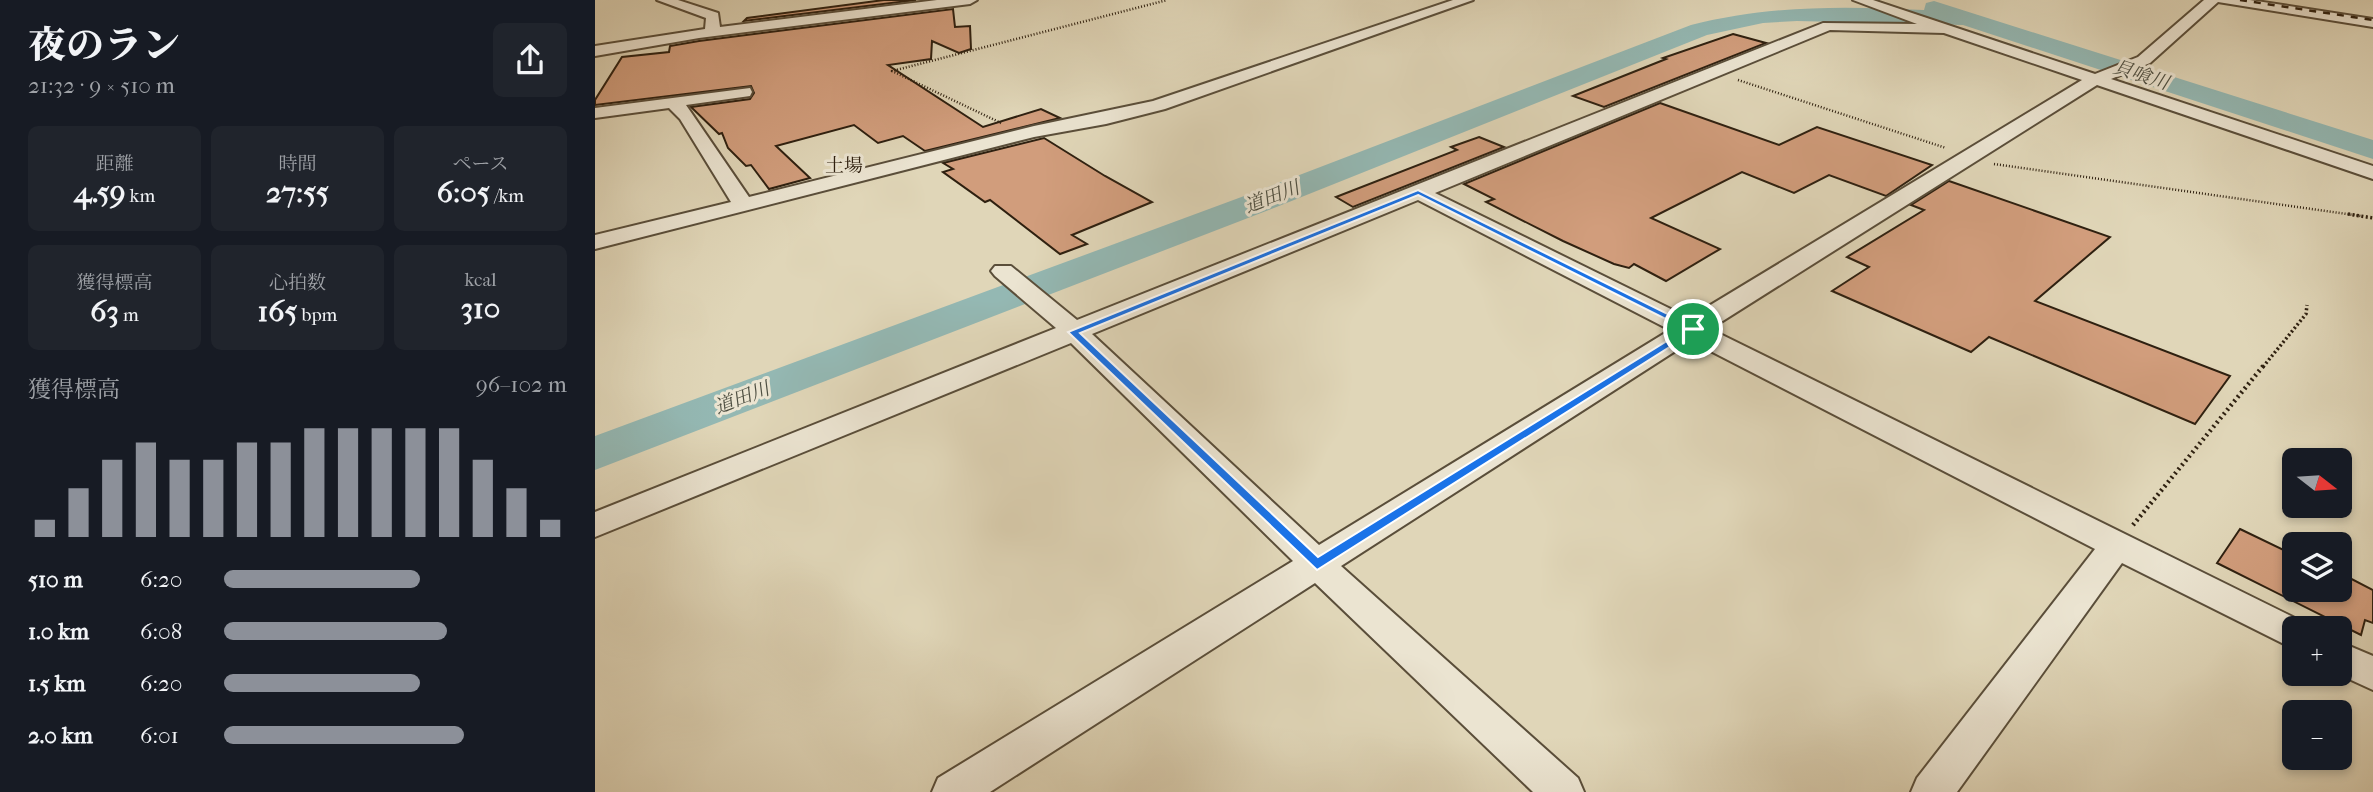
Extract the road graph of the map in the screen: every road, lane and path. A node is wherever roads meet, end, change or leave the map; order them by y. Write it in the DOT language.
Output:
graph roads {
  1 [pos="664,0"];
  2 [pos="970,0"];
  3 [pos="1167,0"];
  4 [pos="1466,0"];
  5 [pos="1860,0"];
  6 [pos="2212,0"];
  7 [pos="2223,0"];
  8 [pos="2373,23"];
  9 [pos="1940,27"];
  10 [pos="712,33"];
  11 [pos="595,51"];
  12 [pos="1717,73"];
  13 [pos="2098,79"];
  14 [pos="744,92"];
  15 [pos="673,102"];
  16 [pos="595,113"];
  17 [pos="1019,136"];
  18 [pos="1970,156"];
  19 [pos="2373,173"];
  20 [pos="1418,192"];
  21 [pos="744,205"];
  22 [pos="2373,218"];
  23 [pos="595,242"];
  24 [pos="1003,271"];
  25 [pos="2307,305"];
  26 [pos="1066,325"];
  27 [pos="1693,329"];
  28 [pos="595,525"];
  29 [pos="2117,545"];
  30 [pos="1317,564"];
  31 [pos="2282,628"];
  32 [pos="2352,663"];
  33 [pos="2373,674"];
  34 [pos="953,792"];
  35 [pos="1563,792"];
  36 [pos="1932,792"];
  1 -- 10 [label="street"];
  2 -- 10 [label="street"];
  3 -- 17 [label="path"];
  4 -- 17 [label="street"];
  5 -- 9 [label="street"];
  6 -- 13 [label="street"];
  7 -- 8 [label="street"];
  9 -- 12 [label="street"];
  9 -- 13 [label="street"];
  10 -- 11 [label="street"];
  12 -- 18 [label="path"];
  12 -- 20 [label="street"];
  13 -- 18 [label="street"];
  13 -- 19 [label="street"];
  14 -- 15 [label="street"];
  15 -- 16 [label="street"];
  15 -- 21 [label="street"];
  17 -- 21 [label="street"];
  18 -- 22 [label="path"];
  18 -- 27 [label="street"];
  20 -- 26 [label="street"];
  20 -- 27 [label="street"];
  21 -- 23 [label="street"];
  24 -- 26 [label="street"];
  25 -- 29 [label="path"];
  26 -- 28 [label="street"];
  26 -- 30 [label="street"];
  27 -- 29 [label="street"];
  27 -- 30 [label="street"];
  29 -- 31 [label="street"];
  29 -- 36 [label="street"];
  30 -- 34 [label="street"];
  30 -- 35 [label="street"];
  32 -- 33 [label="street"];
}
